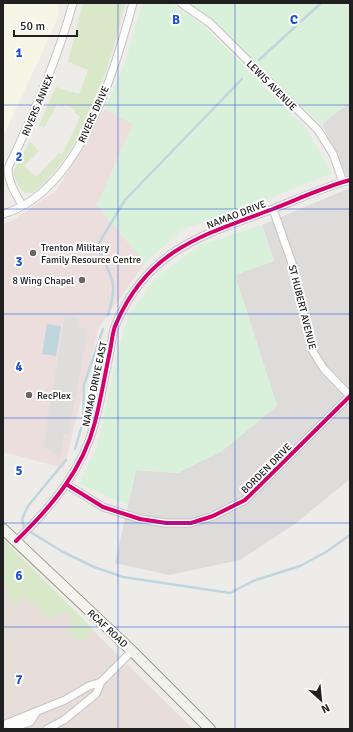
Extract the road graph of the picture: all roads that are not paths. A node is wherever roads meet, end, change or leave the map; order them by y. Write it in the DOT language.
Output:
graph roads {
  1 [pos="73,3"];
  2 [pos="133,3"];
  3 [pos="181,3"];
  4 [pos="347,181"];
  5 [pos="22,205"];
  6 [pos="273,209"];
  7 [pos="3,214"];
  8 [pos="116,325"];
  9 [pos="350,396"];
  10 [pos="66,484"];
  11 [pos="3,529"];
  12 [pos="19,538"];
  13 [pos="132,651"];
  14 [pos="101,682"];
  15 [pos="36,713"];
  16 [pos="3,725"];
  17 [pos="10,729"];
  18 [pos="47,729"];
  19 [pos="210,729"];
  1 -- 5 [label="street, RIVERS ANNEX"];
  2 -- 5 [label="street, RIVERS DRIVE"];
  3 -- 4 [label="street, LEWIS AVENUE"];
  4 -- 6 [label="street, NAMAO DRIVE"];
  5 -- 7 [label="street, RIVERS DRIVE"];
  6 -- 8 [label="street, NAMAO DRIVE"];
  6 -- 9 [label="street, ST HUBERT AVENUE"];
  8 -- 10 [label="street, NAMAO DRIVE EAST"];
  9 -- 10 [label="street, BORDEN DRIVE"];
  10 -- 12 [label="street, NAMAO DRIVE EAST"];
  11 -- 12 [label="main road, RCAF ROAD"];
  12 -- 13 [label="main road, RCAF ROAD"];
  13 -- 14 [label="street"];
  13 -- 19 [label="main road, RCAF ROAD"];
  14 -- 15 [label="street"];
  14 -- 18 [label="street"];
  15 -- 16 [label="street"];
  15 -- 17 [label="street"];
}
